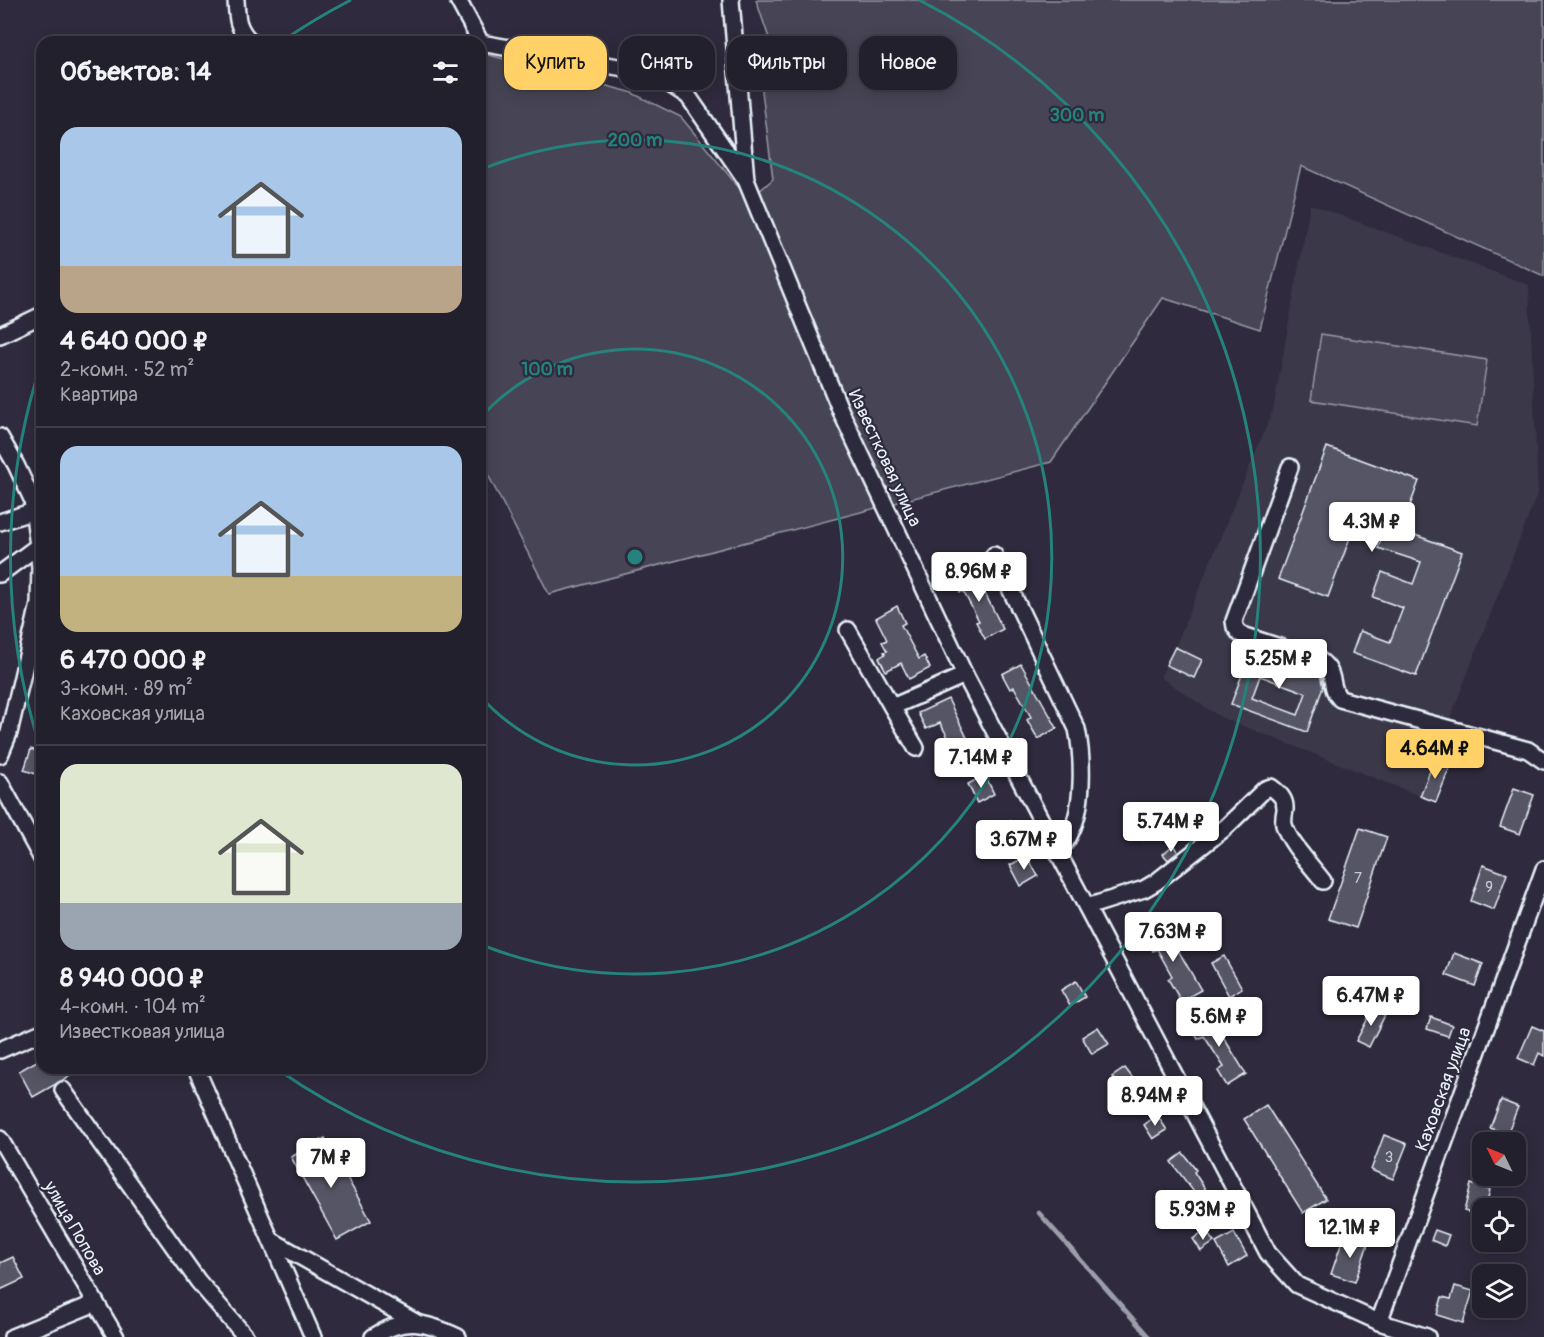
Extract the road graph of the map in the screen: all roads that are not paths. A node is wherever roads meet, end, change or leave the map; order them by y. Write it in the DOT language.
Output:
graph roads {
  1 [pos="236,0"];
  2 [pos="458,0"];
  3 [pos="731,0"];
  4 [pos="245,36"];
  5 [pos="477,36"];
  6 [pos="486,44"];
  7 [pos="746,180"];
  8 [pos="36,318"];
  9 [pos="0,335"];
  10 [pos="0,437"];
  11 [pos="1290,467"];
  12 [pos="34,511"];
  13 [pos="0,522"];
  14 [pos="36,523"];
  15 [pos="36,549"];
  16 [pos="994,555"];
  17 [pos="0,574"];
  18 [pos="36,617"];
  19 [pos="848,630"];
  20 [pos="965,675"];
  21 [pos="892,707"];
  22 [pos="916,748"];
  23 [pos="0,755"];
  24 [pos="1544,761"];
  25 [pos="0,782"];
  26 [pos="36,848"];
  27 [pos="1058,852"];
  28 [pos="1544,869"];
  29 [pos="1323,880"];
  30 [pos="1087,907"];
  31 [pos="36,1035"];
  32 [pos="0,1050"];
  33 [pos="199,1074"];
  34 [pos="63,1090"];
  35 [pos="0,1139"];
  36 [pos="271,1240"];
  37 [pos="96,1303"];
  38 [pos="1379,1322"];
  39 [pos="417,1323"];
  40 [pos="12,1337"];
  41 [pos="116,1337"];
  42 [pos="246,1337"];
  43 [pos="313,1337"];
  44 [pos="373,1337"];
  45 [pos="458,1337"];
  46 [pos="1427,1337"];
  1 -- 4 [label="street"];
  2 -- 5 [label="street"];
  3 -- 7 [label="street, Известковая улица"];
  6 -- 7 [label="street"];
  7 -- 20 [label="street, Известковая улица"];
  8 -- 9 [label="street"];
  10 -- 12 [label="street"];
  11 -- 24 [label="street"];
  12 -- 13 [label="street"];
  12 -- 14 [label="street"];
  15 -- 17 [label="street"];
  16 -- 27 [label="street"];
  18 -- 23 [label="street"];
  19 -- 21 [label="street"];
  20 -- 21 [label="street"];
  20 -- 27 [label="street, Известковая улица"];
  21 -- 22 [label="street"];
  25 -- 26 [label="street"];
  27 -- 30 [label="street, Известковая улица"];
  28 -- 38 [label="street, Каховская улица"];
  29 -- 30 [label="street"];
  30 -- 38 [label="street, Известковая улица"];
  31 -- 32 [label="street"];
  33 -- 36 [label="street"];
  34 -- 42 [label="street"];
  35 -- 37 [label="street, улица Попова"];
  36 -- 39 [label="street"];
  36 -- 43 [label="street"];
  37 -- 40 [label="street"];
  37 -- 41 [label="street, улица Попова"];
  38 -- 46 [label="street, Известковая улица"];
  39 -- 44 [label="street"];
  39 -- 45 [label="street"];
}
